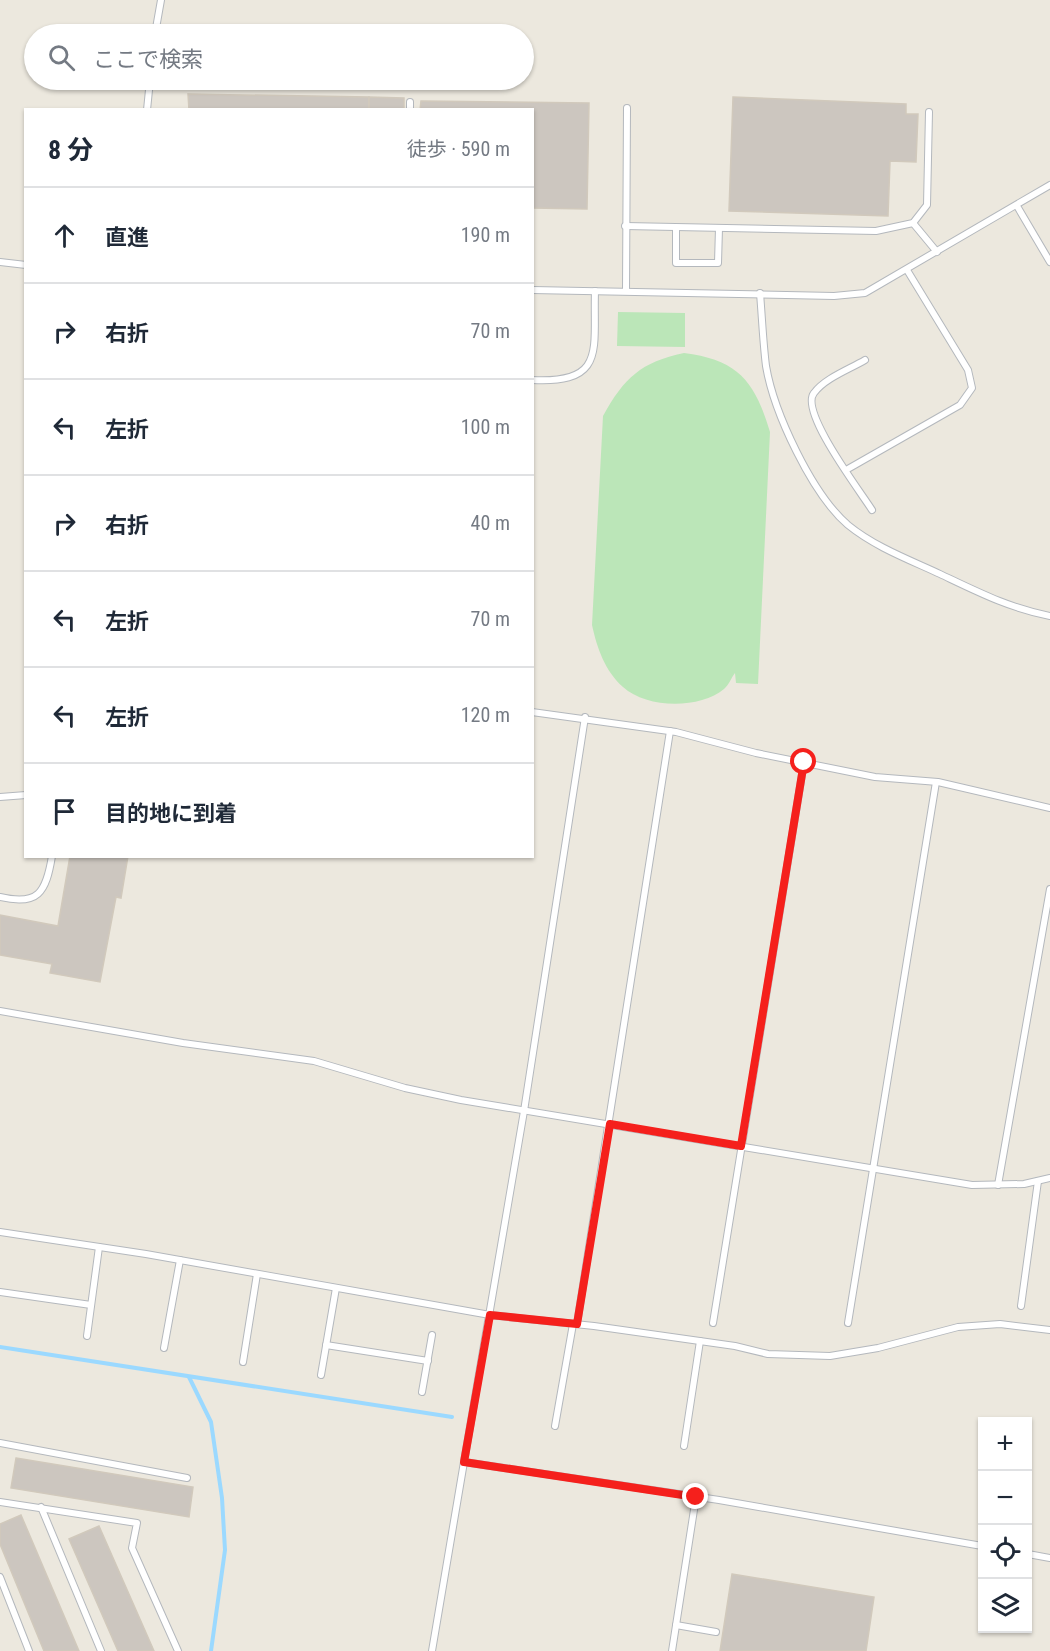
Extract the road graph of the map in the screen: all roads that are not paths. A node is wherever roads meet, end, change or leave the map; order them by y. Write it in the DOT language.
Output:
graph roads {
  1 [pos="161,0"];
  2 [pos="157,24"];
  3 [pos="149,90"];
  4 [pos="147,108"];
  5 [pos="627,108"];
  6 [pos="929,112"];
  7 [pos="1050,185"];
  8 [pos="1017,206"];
  9 [pos="913,223"];
  10 [pos="625,226"];
  11 [pos="676,228"];
  12 [pos="719,228"];
  13 [pos="937,252"];
  14 [pos="0,262"];
  15 [pos="1050,262"];
  16 [pos="24,265"];
  17 [pos="907,270"];
  18 [pos="534,290"];
  19 [pos="595,291"];
  20 [pos="626,291"];
  21 [pos="760,293"];
  22 [pos="865,360"];
  23 [pos="534,381"];
  24 [pos="846,470"];
  25 [pos="872,510"];
  26 [pos="1050,616"];
  27 [pos="534,712"];
  28 [pos="585,717"];
  29 [pos="670,731"];
  30 [pos="804,762"];
  31 [pos="936,782"];
  32 [pos="24,795"];
  33 [pos="0,797"];
  34 [pos="1050,808"];
  35 [pos="51,858"];
  36 [pos="1050,889"];
  37 [pos="0,897"];
  38 [pos="0,1011"];
  39 [pos="524,1111"];
  40 [pos="610,1124"];
  41 [pos="741,1146"];
  42 [pos="873,1167"];
  43 [pos="1050,1178"];
  44 [pos="1038,1181"];
  45 [pos="998,1185"];
  46 [pos="0,1232"];
  47 [pos="99,1247"];
  48 [pos="180,1260"];
  49 [pos="256,1274"];
  50 [pos="336,1288"];
  51 [pos="0,1292"];
  52 [pos="91,1305"];
  53 [pos="1021,1306"];
  54 [pos="490,1315"];
  55 [pos="713,1323"];
  56 [pos="848,1323"];
  57 [pos="575,1324"];
  58 [pos="1050,1330"];
  59 [pos="432,1335"];
  60 [pos="87,1336"];
  61 [pos="700,1341"];
  62 [pos="326,1345"];
  63 [pos="164,1348"];
  64 [pos="243,1362"];
  65 [pos="428,1362"];
  66 [pos="321,1375"];
  67 [pos="422,1392"];
  68 [pos="555,1426"];
  69 [pos="0,1443"];
  70 [pos="684,1446"];
  71 [pos="464,1462"];
  72 [pos="187,1478"];
  73 [pos="696,1497"];
  74 [pos="0,1502"];
  75 [pos="41,1507"];
  76 [pos="978,1545"];
  77 [pos="1032,1555"];
  78 [pos="1050,1558"];
  79 [pos="0,1577"];
  80 [pos="676,1625"];
  81 [pos="716,1632"];
  82 [pos="29,1651"];
  83 [pos="101,1651"];
  84 [pos="178,1651"];
  85 [pos="432,1651"];
  86 [pos="672,1651"];
  1 -- 2 [label="lane"];
  3 -- 4 [label="lane"];
  5 -- 10 [label="lane"];
  6 -- 9 [label="lane"];
  7 -- 8 [label="lane"];
  8 -- 13 [label="lane"];
  8 -- 15 [label="lane"];
  9 -- 12 [label="lane"];
  9 -- 13 [label="lane"];
  10 -- 11 [label="lane"];
  10 -- 20 [label="lane"];
  11 -- 12 [label="lane"];
  11 -- 12 [label="lane"];
  13 -- 17 [label="lane"];
  14 -- 16 [label="lane"];
  17 -- 21 [label="lane"];
  17 -- 24 [label="lane"];
  18 -- 19 [label="lane"];
  19 -- 20 [label="lane"];
  19 -- 23 [label="lane"];
  20 -- 21 [label="lane"];
  21 -- 26 [label="lane"];
  22 -- 24 [label="lane"];
  24 -- 25 [label="lane"];
  27 -- 28 [label="lane"];
  28 -- 29 [label="lane"];
  28 -- 39 [label="lane"];
  29 -- 30 [label="lane"];
  29 -- 40 [label="lane"];
  30 -- 31 [label="lane"];
  30 -- 41 [label="lane"];
  31 -- 34 [label="lane"];
  31 -- 42 [label="lane"];
  32 -- 33 [label="lane"];
  35 -- 37 [label="lane"];
  36 -- 45 [label="lane"];
  38 -- 39 [label="lane"];
  39 -- 40 [label="lane"];
  39 -- 54 [label="lane"];
  40 -- 41 [label="lane"];
  40 -- 57 [label="lane"];
  41 -- 42 [label="lane"];
  41 -- 55 [label="lane"];
  42 -- 45 [label="lane"];
  42 -- 56 [label="lane"];
  43 -- 44 [label="lane"];
  44 -- 45 [label="lane"];
  44 -- 53 [label="lane"];
  46 -- 47 [label="lane"];
  47 -- 48 [label="lane"];
  47 -- 52 [label="lane"];
  48 -- 49 [label="lane"];
  48 -- 63 [label="lane"];
  49 -- 50 [label="lane"];
  49 -- 64 [label="lane"];
  50 -- 54 [label="lane"];
  50 -- 62 [label="lane"];
  51 -- 52 [label="lane"];
  52 -- 60 [label="lane"];
  54 -- 57 [label="lane"];
  54 -- 71 [label="lane"];
  57 -- 61 [label="lane"];
  57 -- 68 [label="lane"];
  58 -- 61 [label="lane"];
  59 -- 65 [label="lane"];
  61 -- 70 [label="lane"];
  62 -- 65 [label="lane"];
  62 -- 66 [label="lane"];
  65 -- 67 [label="lane"];
  69 -- 72 [label="lane"];
  71 -- 73 [label="lane"];
  71 -- 85 [label="lane"];
  73 -- 76 [label="lane"];
  73 -- 80 [label="lane"];
  74 -- 75 [label="lane"];
  75 -- 83 [label="lane"];
  75 -- 84 [label="lane"];
  77 -- 78 [label="lane"];
  79 -- 82 [label="lane"];
  80 -- 81 [label="lane"];
  80 -- 86 [label="lane"];
}
